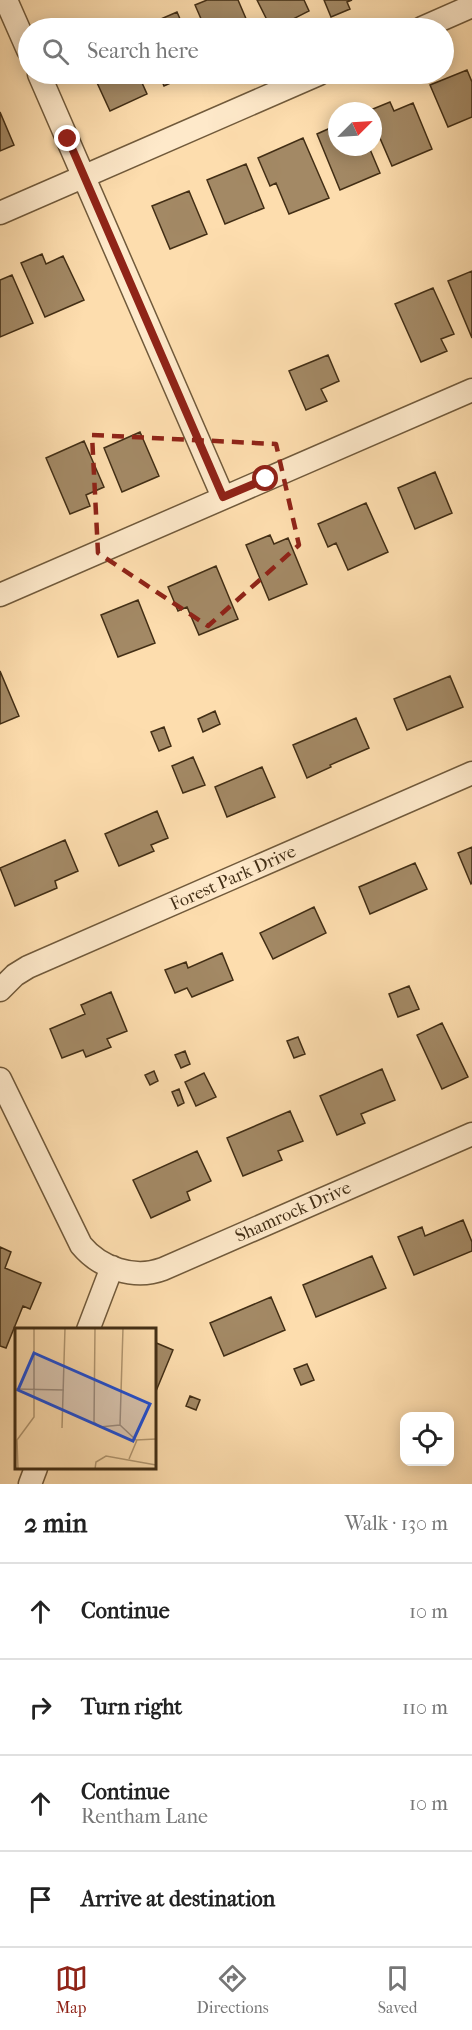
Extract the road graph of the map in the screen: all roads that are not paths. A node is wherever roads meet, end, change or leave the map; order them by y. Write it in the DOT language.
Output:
graph roads {
  1 [pos="6,0"];
  2 [pos="472,6"];
  3 [pos="445,18"];
  4 [pos="18,27"];
  5 [pos="43,84"];
  6 [pos="296,84"];
  7 [pos="84,177"];
  8 [pos="0,213"];
  9 [pos="472,390"];
  10 [pos="223,497"];
  11 [pos="0,595"];
  12 [pos="472,773"];
  13 [pos="0,990"];
  14 [pos="0,1079"];
  15 [pos="472,1134"];
  16 [pos="112,1267"];
  17 [pos="88,1328"];
  18 [pos="35,1469"];
  19 [pos="30,1484"];
  1 -- 4 [label="street"];
  2 -- 3 [label="street"];
  5 -- 7 [label="street"];
  6 -- 7 [label="street"];
  7 -- 8 [label="street"];
  7 -- 10 [label="street"];
  9 -- 10 [label="street"];
  10 -- 11 [label="street"];
  12 -- 13 [label="street, Forest Park Drive"];
  14 -- 16 [label="street, Shamrock Drive"];
  15 -- 16 [label="street, Shamrock Drive"];
  16 -- 17 [label="street"];
  18 -- 19 [label="street"];
}
